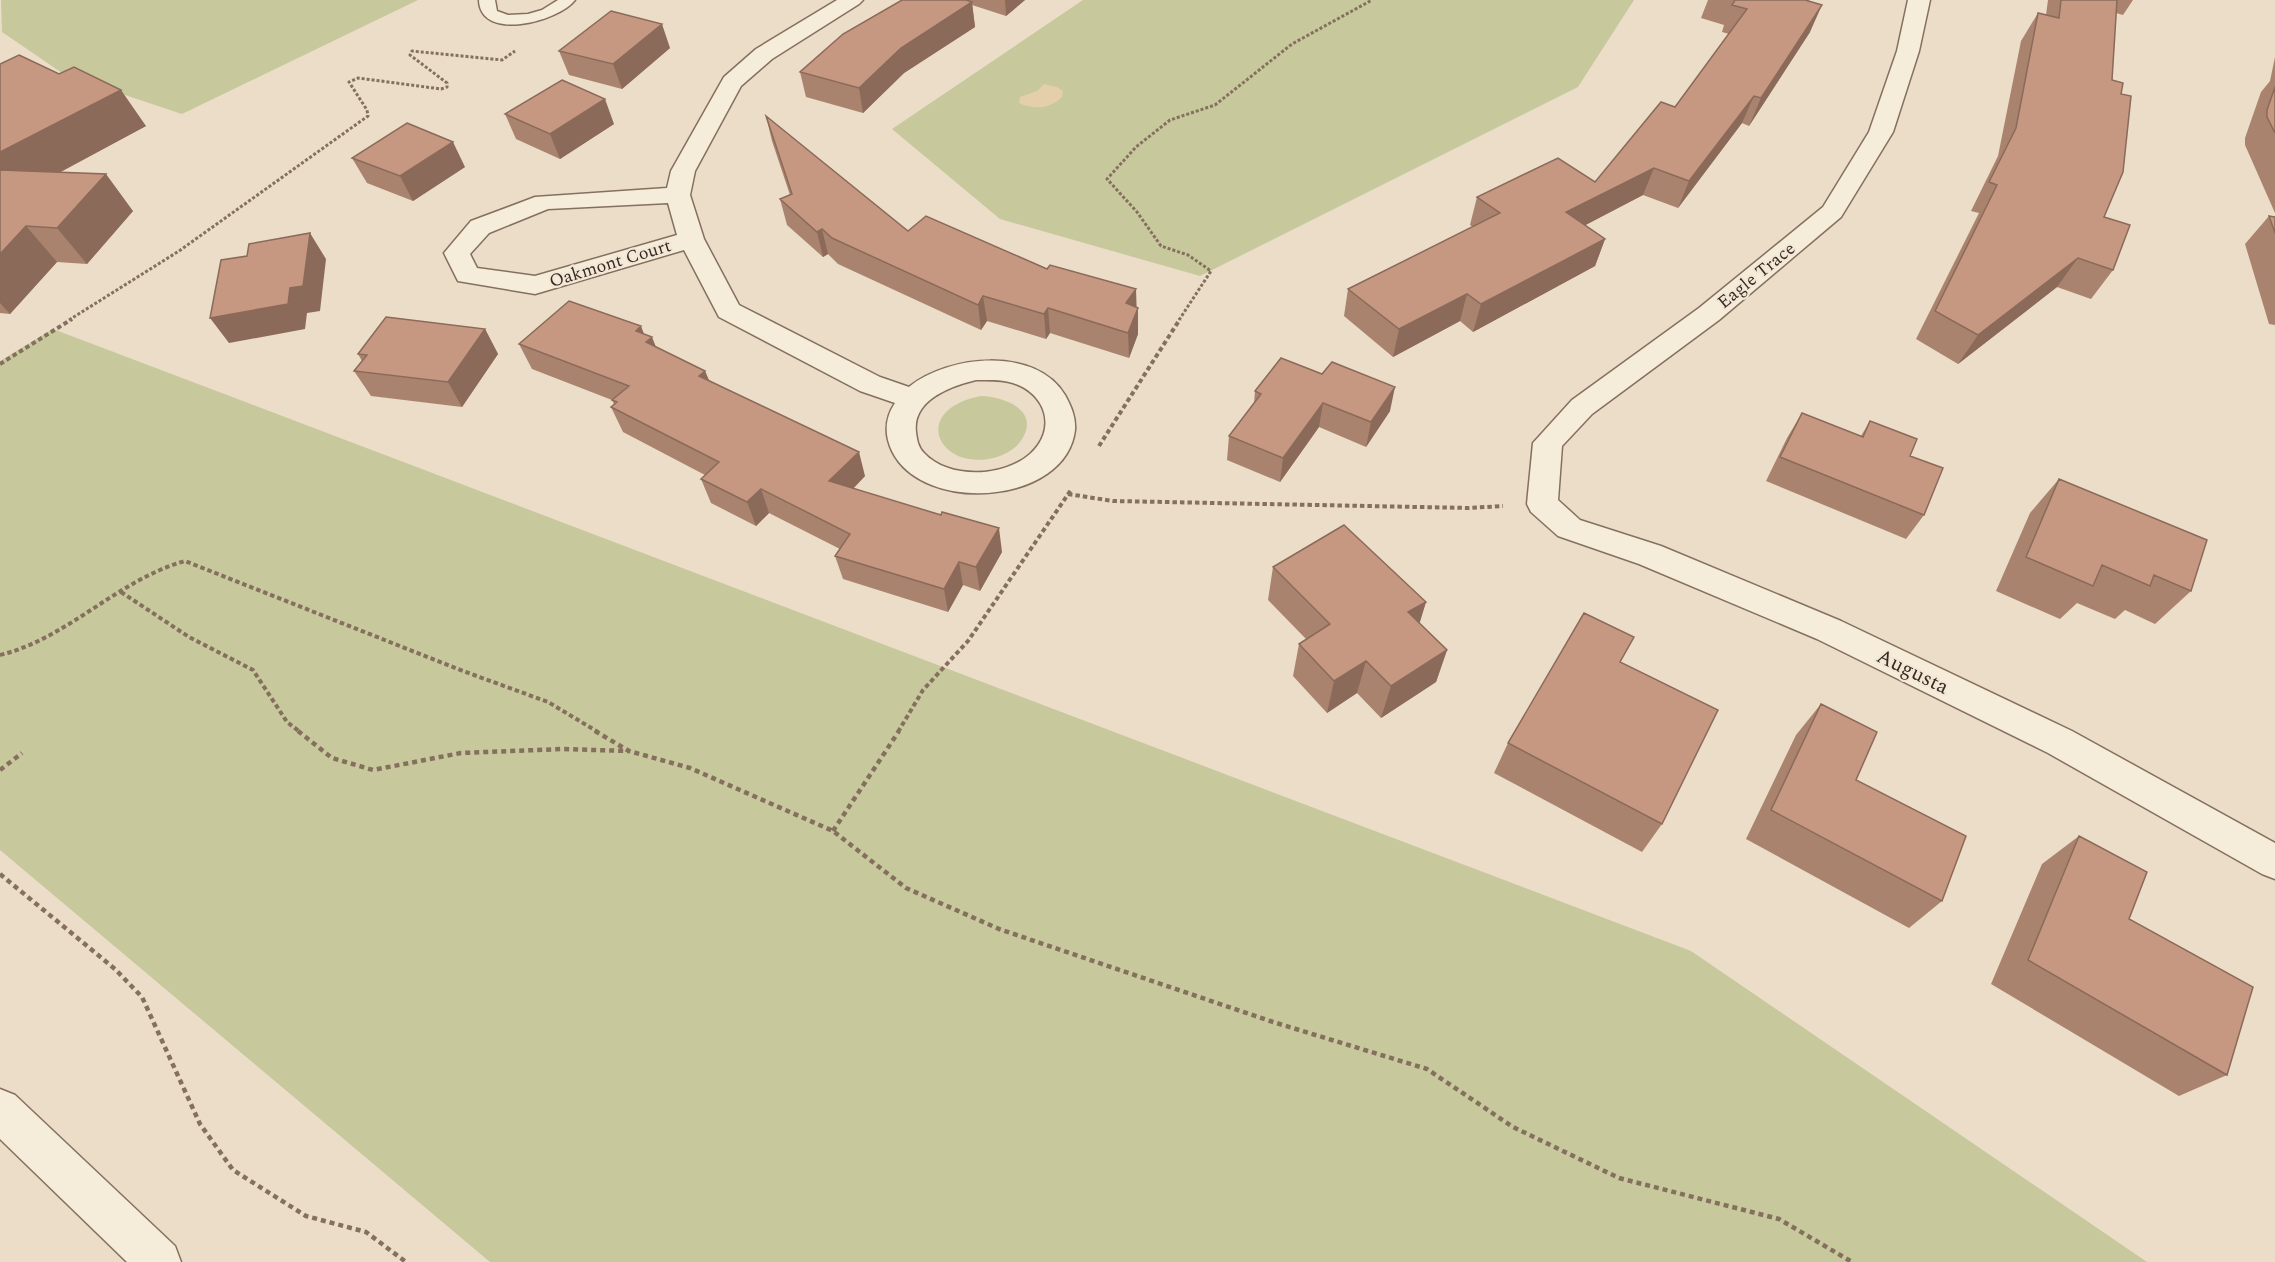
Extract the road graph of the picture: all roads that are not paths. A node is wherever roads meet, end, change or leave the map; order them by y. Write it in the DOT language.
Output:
graph roads {
  1 [pos="487,0"];
  2 [pos="568,0"];
  3 [pos="852,0"];
  4 [pos="1919,0"];
  5 [pos="678,195"];
  6 [pos="691,239"];
  7 [pos="913,399"];
  8 [pos="1542,504"];
  9 [pos="2275,862"];
  10 [pos="0,1110"];
  11 [pos="159,1262"];
  1 -- 2 [label="lane"];
  3 -- 5 [label="street"];
  4 -- 8 [label="street, Eagle Trace"];
  5 -- 6 [label="street"];
  5 -- 6 [label="street, Oakmont Court"];
  6 -- 7 [label="street"];
  7 -- 7 [label="street"];
  8 -- 9 [label="street, Augusta"];
  10 -- 11 [label="street"];
}
